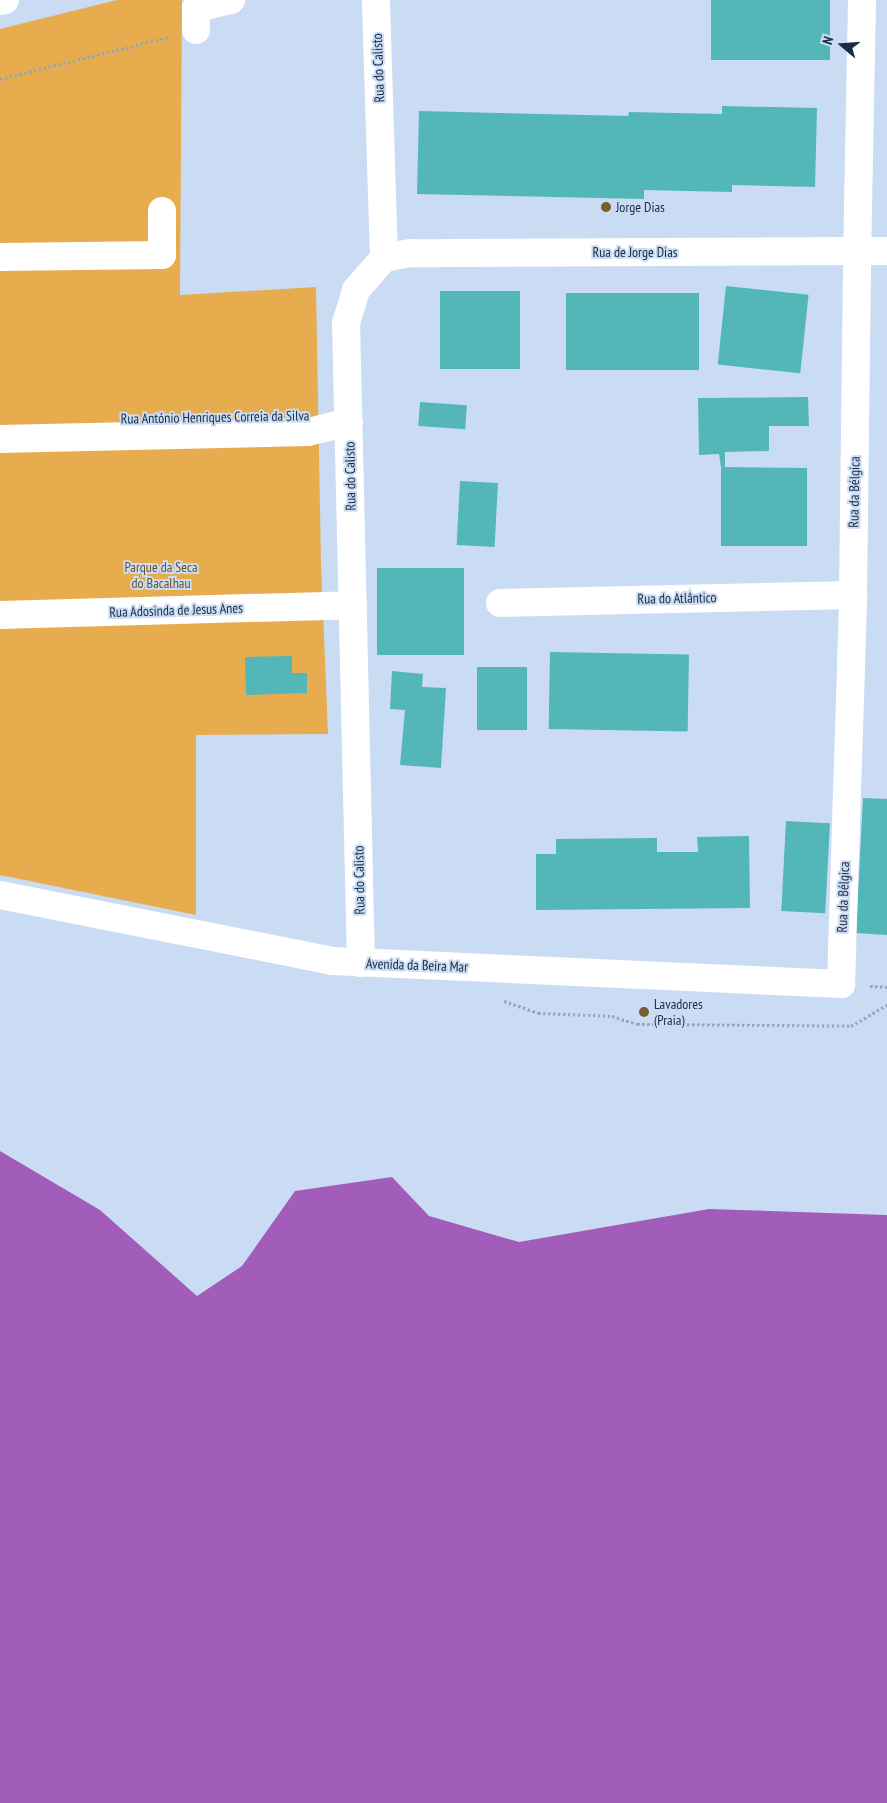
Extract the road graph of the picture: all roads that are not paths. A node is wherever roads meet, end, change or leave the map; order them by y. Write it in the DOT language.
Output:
graph roads {
  1 [pos="5,0"];
  2 [pos="231,0"];
  3 [pos="376,0"];
  4 [pos="862,0"];
  5 [pos="0,1"];
  6 [pos="196,30"];
  7 [pos="162,211"];
  8 [pos="856,251"];
  9 [pos="887,251"];
  10 [pos="0,257"];
  11 [pos="384,258"];
  12 [pos="0,422"];
  13 [pos="349,422"];
  14 [pos="0,438"];
  15 [pos="853,595"];
  16 [pos="500,603"];
  17 [pos="353,605"];
  18 [pos="0,615"];
  19 [pos="0,895"];
  20 [pos="361,963"];
  21 [pos="841,984"];
  1 -- 5 [label="street"];
  2 -- 6 [label="street"];
  3 -- 11 [label="street, Rua do Calisto"];
  4 -- 8 [label="street, Rua da Bélgica"];
  7 -- 10 [label="street"];
  8 -- 9 [label="street, Rua de Jorge Dias"];
  8 -- 11 [label="street, Rua de Jorge Dias"];
  8 -- 15 [label="street, Rua da Bélgica"];
  11 -- 13 [label="street, Rua do Calisto"];
  12 -- 13 [label="street, Rua António Henriques Correia da Silva"];
  13 -- 14 [label="street, Rua António Henriques Correia da Silva"];
  13 -- 17 [label="street, Rua do Calisto"];
  15 -- 16 [label="street, Rua do Atlântico"];
  15 -- 21 [label="street, Rua da Bélgica"];
  17 -- 18 [label="street, Rua Adosinda de Jesus Anes"];
  17 -- 20 [label="street, Rua do Calisto"];
  19 -- 20 [label="street, Avenida da Beira Mar"];
  20 -- 21 [label="street, Avenida da Beira Mar"];
}
